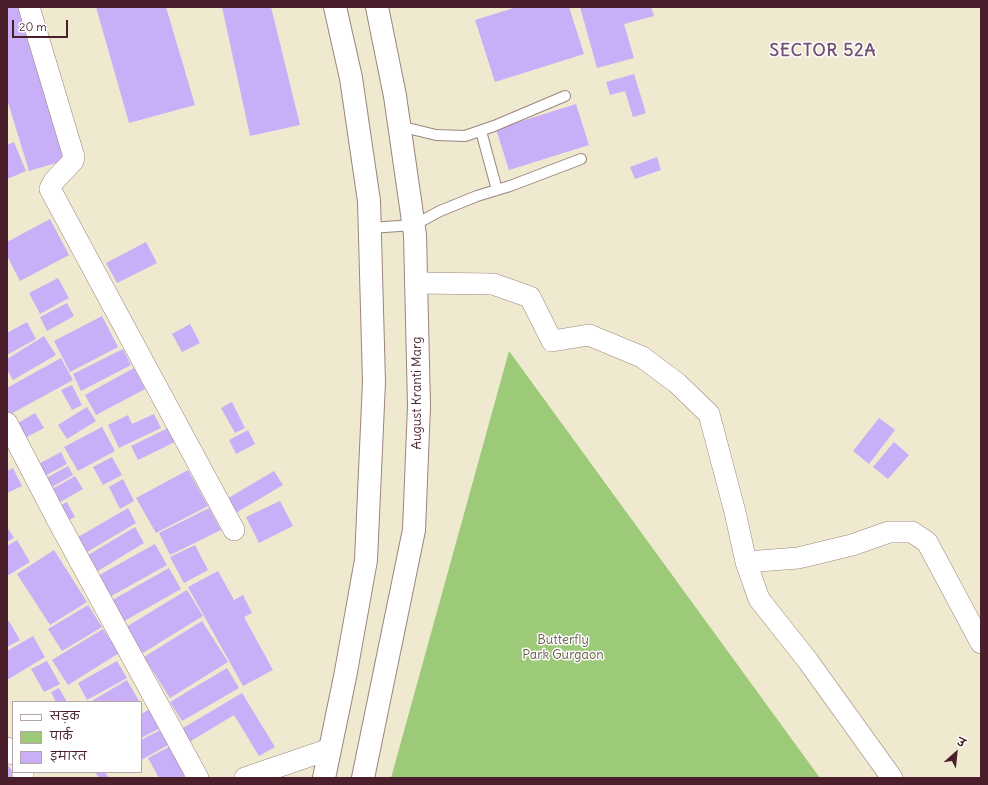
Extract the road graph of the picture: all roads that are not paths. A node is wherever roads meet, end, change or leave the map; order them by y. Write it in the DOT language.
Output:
graph roads {
  1 [pos="29,7"];
  2 [pos="336,7"];
  3 [pos="377,7"];
  4 [pos="565,96"];
  5 [pos="399,126"];
  6 [pos="481,131"];
  7 [pos="581,159"];
  8 [pos="497,190"];
  9 [pos="414,224"];
  10 [pos="370,228"];
  11 [pos="416,283"];
  12 [pos="7,423"];
  13 [pos="234,530"];
  14 [pos="746,562"];
  15 [pos="981,643"];
  16 [pos="330,748"];
  17 [pos="252,777"];
  18 [pos="198,778"];
  19 [pos="324,778"];
  20 [pos="363,778"];
  21 [pos="892,778"];
  1 -- 13 [label="street"];
  2 -- 10 [label="main road"];
  3 -- 5 [label="main road, August Kranti Marg"];
  4 -- 6 [label="lane"];
  5 -- 6 [label="lane"];
  5 -- 9 [label="main road, August Kranti Marg"];
  6 -- 8 [label="lane"];
  7 -- 8 [label="lane"];
  8 -- 9 [label="lane"];
  9 -- 10 [label="lane"];
  9 -- 11 [label="main road, August Kranti Marg"];
  10 -- 16 [label="main road"];
  11 -- 14 [label="street"];
  11 -- 20 [label="main road, August Kranti Marg"];
  12 -- 18 [label="street"];
  14 -- 15 [label="street"];
  14 -- 21 [label="street"];
  16 -- 17 [label="street"];
  16 -- 19 [label="main road"];
}
